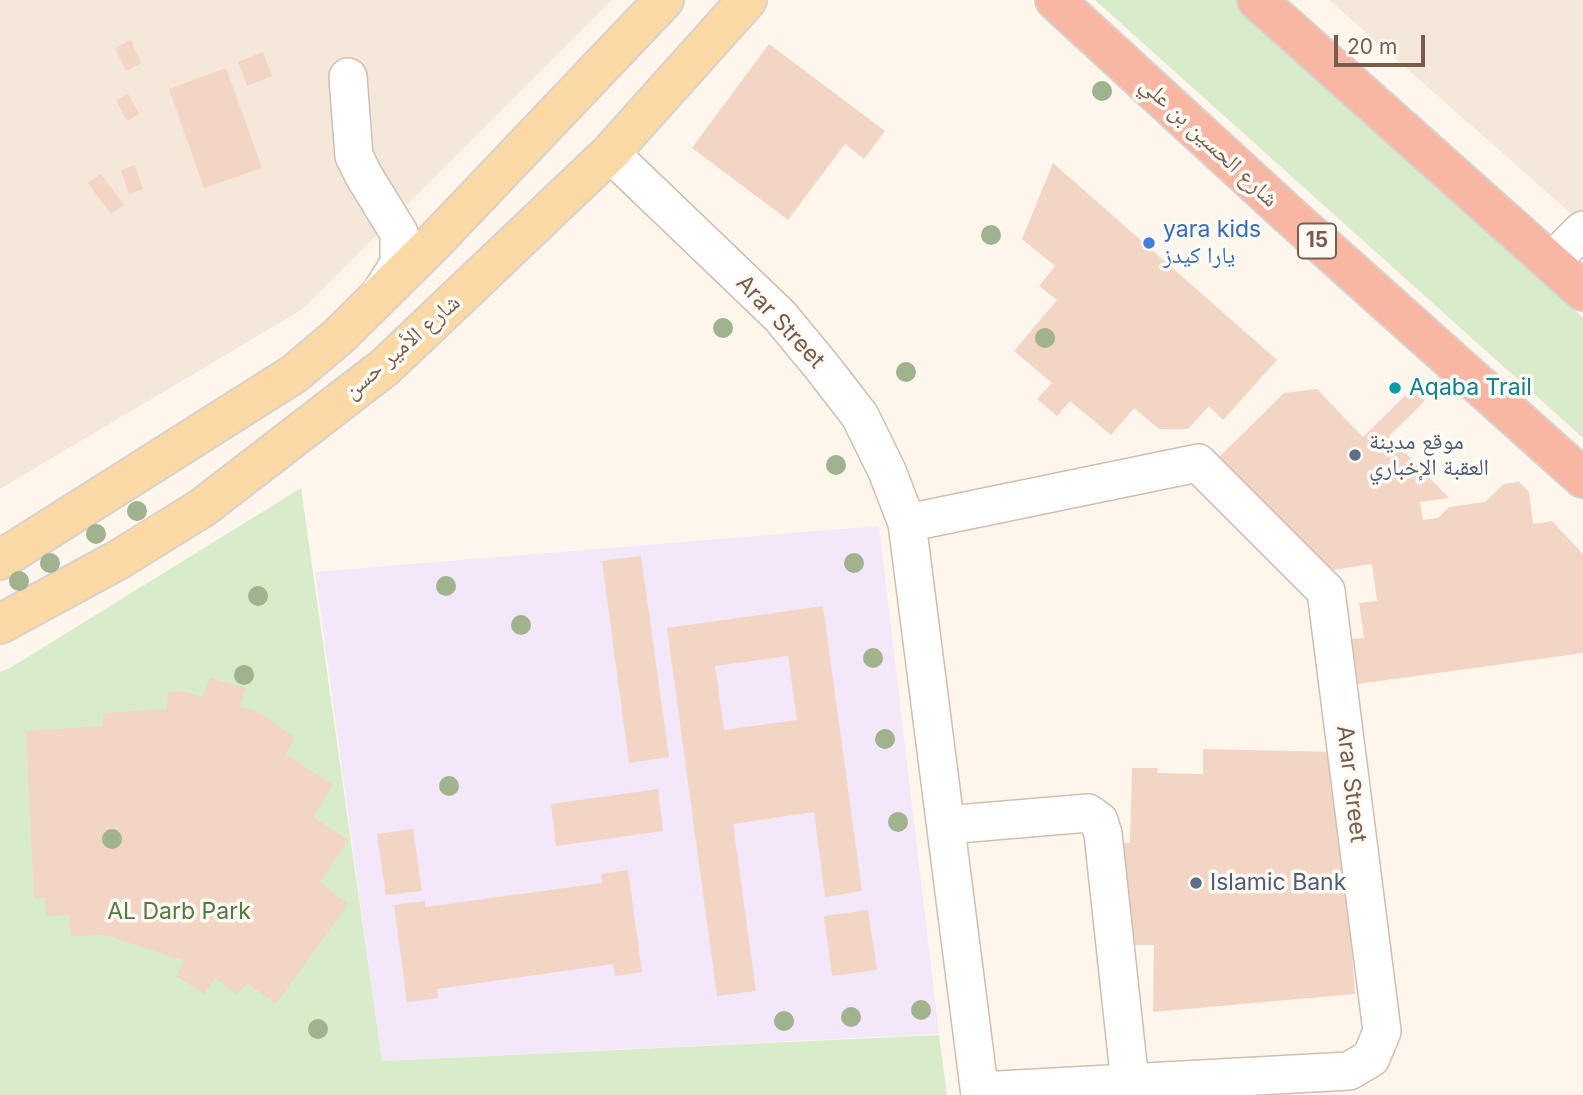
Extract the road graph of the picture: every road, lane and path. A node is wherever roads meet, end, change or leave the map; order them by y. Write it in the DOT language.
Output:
graph roads {
  1 [pos="664,0"];
  2 [pos="747,0"];
  3 [pos="1055,0"];
  4 [pos="1257,0"];
  5 [pos="348,77"];
  6 [pos="610,153"];
  7 [pos="1583,230"];
  8 [pos="1551,262"];
  9 [pos="1583,291"];
  10 [pos="381,292"];
  11 [pos="1583,478"];
  12 [pos="907,523"];
  13 [pos="0,560"];
  14 [pos="0,624"];
  15 [pos="946,825"];
  16 [pos="1130,1083"];
  17 [pos="980,1093"];
  1 -- 10 [label="main road"];
  2 -- 6 [label="main road, شارع الأمير حسن"];
  3 -- 11 [label="highway, شارع الحسين بن علي / 15"];
  4 -- 8 [label="highway"];
  5 -- 10 [label="street"];
  6 -- 12 [label="street, Arar Street"];
  6 -- 14 [label="main road, شارع الأمير حسن"];
  7 -- 8 [label="street"];
  8 -- 9 [label="highway"];
  10 -- 13 [label="main road"];
  12 -- 15 [label="street, Arar Street"];
  12 -- 16 [label="street, Arar Street"];
  15 -- 16 [label="street"];
  15 -- 17 [label="street, Arar Street"];
  16 -- 17 [label="street, Arar Street"];
}
